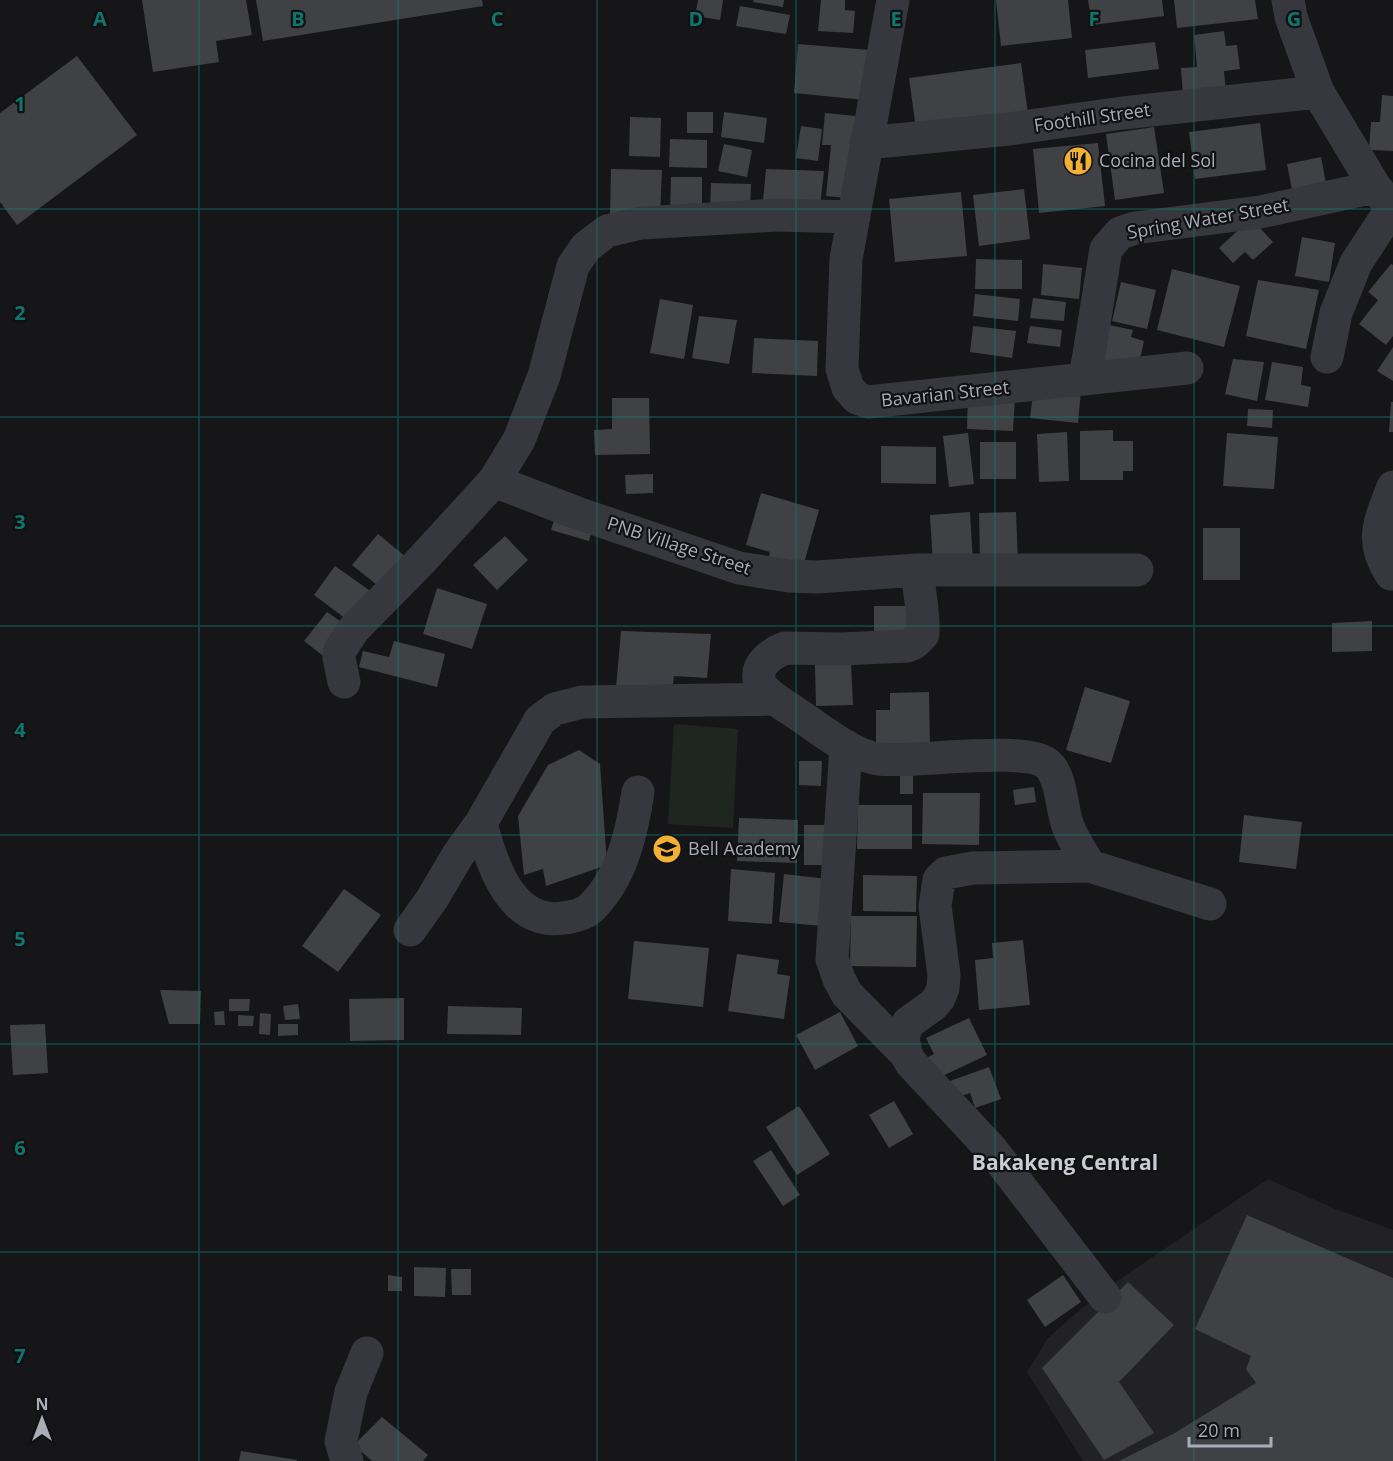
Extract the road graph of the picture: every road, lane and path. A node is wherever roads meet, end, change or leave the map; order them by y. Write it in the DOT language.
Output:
graph roads {
  1 [pos="893,0"];
  2 [pos="1288,0"];
  3 [pos="1318,92"];
  4 [pos="866,143"];
  5 [pos="1387,201"];
  6 [pos="854,218"];
  7 [pos="1327,357"];
  8 [pos="1187,368"];
  9 [pos="1085,379"];
  10 [pos="494,481"];
  11 [pos="1393,486"];
  12 [pos="917,570"];
  13 [pos="1137,570"];
  14 [pos="1391,574"];
  15 [pos="344,682"];
  16 [pos="775,699"];
  17 [pos="846,746"];
  18 [pos="638,792"];
  19 [pos="481,823"];
  20 [pos="1090,866"];
  21 [pos="1210,904"];
  22 [pos="410,930"];
  23 [pos="906,1054"];
  24 [pos="1105,1297"];
  25 [pos="367,1353"];
  26 [pos="347,1461"];
  1 -- 4 [label="street, Bavarian Street"];
  2 -- 3 [label="street"];
  3 -- 4 [label="street, Foothill Street"];
  3 -- 5 [label="street"];
  4 -- 6 [label="street, Bavarian Street"];
  5 -- 7 [label="street"];
  5 -- 9 [label="street, Spring Water Street"];
  6 -- 9 [label="street, Bavarian Street"];
  6 -- 10 [label="street"];
  8 -- 9 [label="street, Bavarian Street"];
  10 -- 12 [label="street, PNB Village Street"];
  10 -- 15 [label="street"];
  11 -- 14 [label="street"];
  12 -- 13 [label="street, PNB Village Street"];
  12 -- 16 [label="street"];
  16 -- 17 [label="street"];
  16 -- 19 [label="street"];
  17 -- 20 [label="street"];
  17 -- 23 [label="street"];
  18 -- 19 [label="street"];
  19 -- 22 [label="street"];
  20 -- 21 [label="street"];
  20 -- 23 [label="street"];
  23 -- 24 [label="street"];
  25 -- 26 [label="street"];
}
